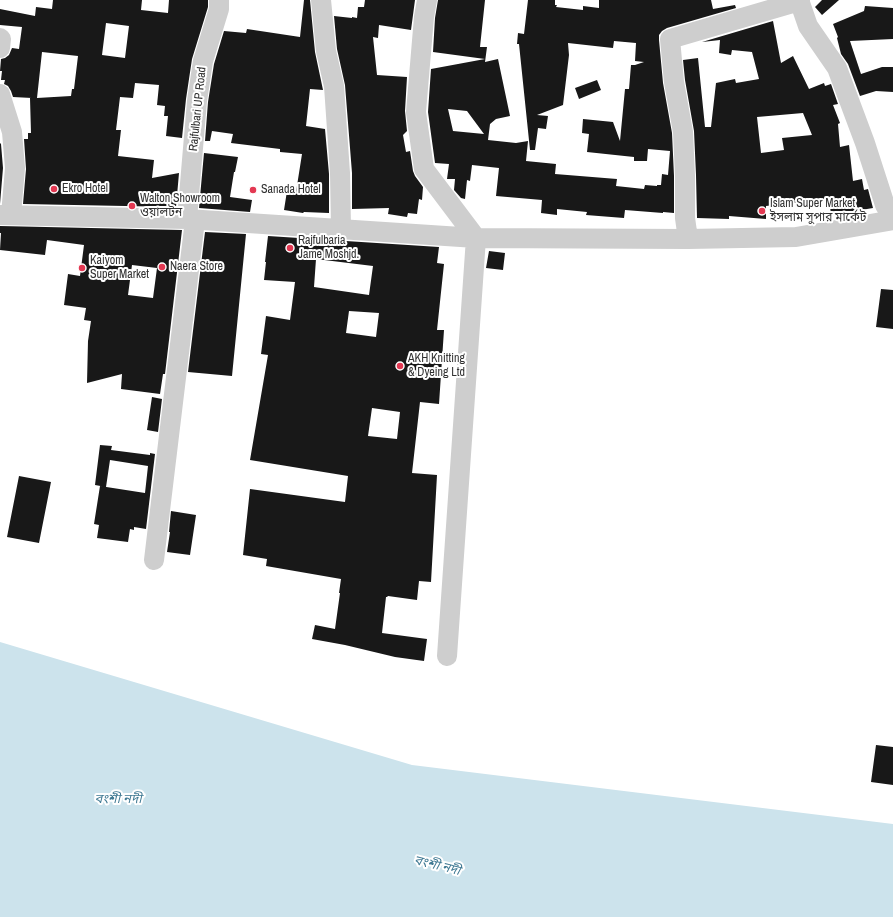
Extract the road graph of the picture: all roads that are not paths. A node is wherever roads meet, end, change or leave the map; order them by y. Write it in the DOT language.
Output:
graph roads {
  1 [pos="220,0"];
  2 [pos="320,0"];
  3 [pos="427,0"];
  4 [pos="799,0"];
  5 [pos="0,38"];
  6 [pos="0,48"];
  7 [pos="0,94"];
  8 [pos="6,215"];
  9 [pos="191,220"];
  10 [pos="893,220"];
  11 [pos="341,229"];
  12 [pos="476,238"];
  13 [pos="688,240"];
  14 [pos="154,560"];
  15 [pos="447,656"];
  1 -- 9 [label="street, Rajfulbari UP Road"];
  2 -- 11 [label="street"];
  3 -- 12 [label="street"];
  4 -- 10 [label="street"];
  4 -- 13 [label="street"];
  5 -- 6 [label="street"];
  7 -- 8 [label="street"];
  8 -- 9 [label="street"];
  9 -- 11 [label="street"];
  9 -- 14 [label="street, Rajfulbari UP Road"];
  10 -- 13 [label="street"];
  11 -- 12 [label="street"];
  12 -- 13 [label="street"];
  12 -- 15 [label="street"];
}
